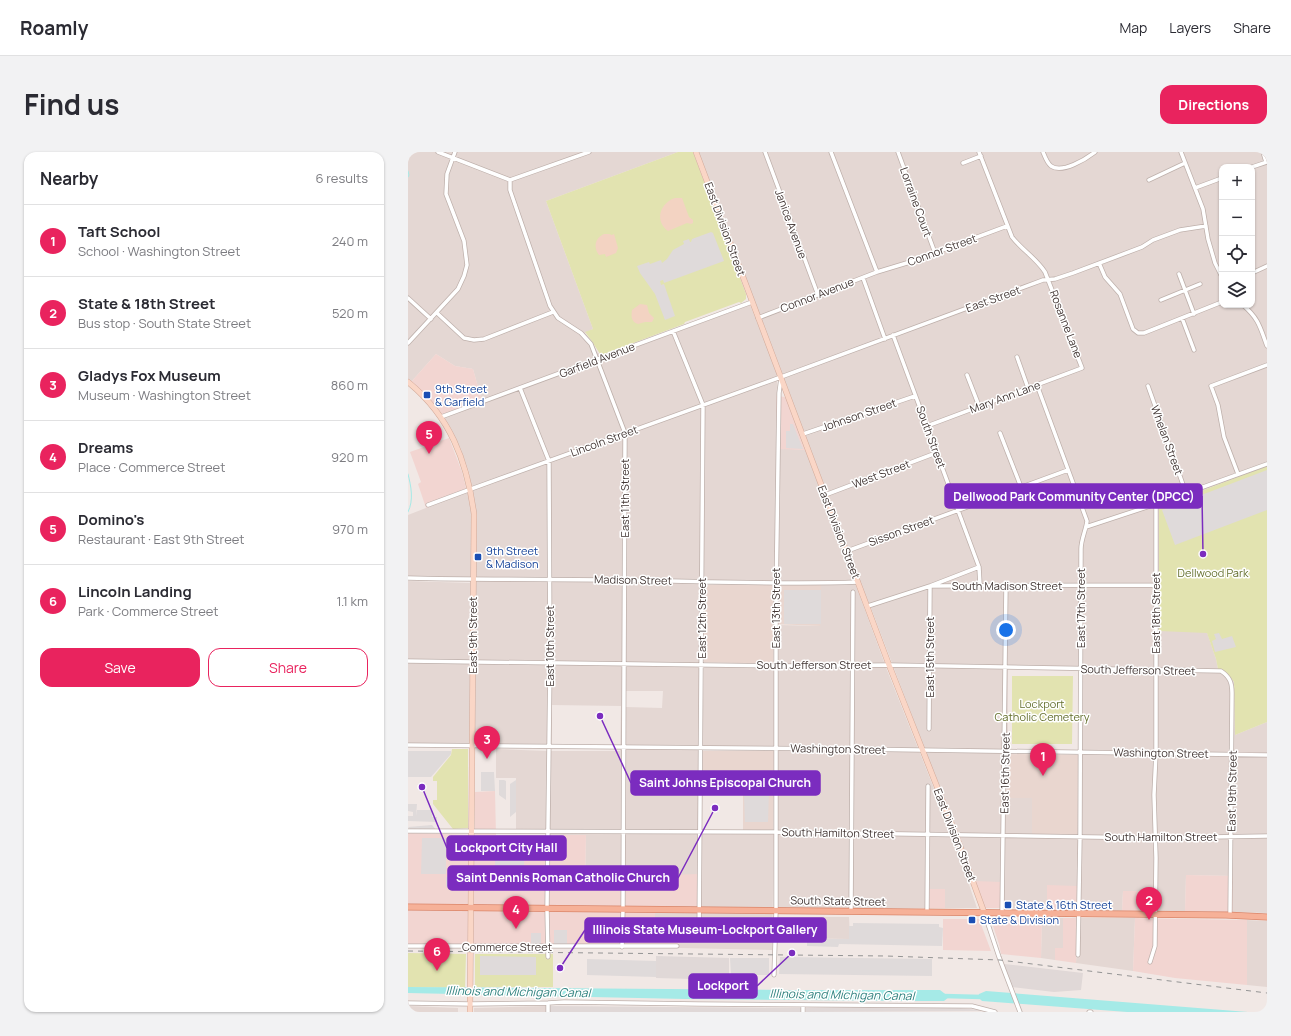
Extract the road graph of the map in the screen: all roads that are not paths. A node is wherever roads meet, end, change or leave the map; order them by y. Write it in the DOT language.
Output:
graph roads {
  1 [pos="438,152"];
  2 [pos="455,152"];
  3 [pos="589,152"];
  4 [pos="696,152"];
  5 [pos="765,152"];
  6 [pos="831,152"];
  7 [pos="898,152"];
  8 [pos="1043,152"];
  9 [pos="1095,152"];
  10 [pos="1181,152"];
  11 [pos="1263,152"];
  12 [pos="980,154"];
  13 [pos="453,157"];
  14 [pos="1267,162"];
  15 [pos="963,163"];
  16 [pos="1185,163"];
  17 [pos="1255,166"];
  18 [pos="1219,179"];
  19 [pos="510,180"];
  20 [pos="1149,180"];
  21 [pos="1195,188"];
  22 [pos="1007,226"];
  23 [pos="1206,226"];
  24 [pos="935,253"];
  25 [pos="1099,263"];
  26 [pos="1267,266"];
  27 [pos="877,272"];
  28 [pos="1220,272"];
  29 [pos="1254,272"];
  30 [pos="1179,274"];
  31 [pos="863,278"];
  32 [pos="1049,280"];
  33 [pos="1200,284"];
  34 [pos="1185,290"];
  35 [pos="818,295"];
  36 [pos="408,298"];
  37 [pos="1161,300"];
  38 [pos="752,302"];
  39 [pos="1219,303"];
  40 [pos="1247,308"];
  41 [pos="553,312"];
  42 [pos="437,313"];
  43 [pos="1194,314"];
  44 [pos="758,318"];
  45 [pos="1182,318"];
  46 [pos="431,319"];
  47 [pos="673,331"];
  48 [pos="893,336"];
  49 [pos="885,339"];
  50 [pos="408,343"];
  51 [pos="1267,346"];
  52 [pos="1194,350"];
  53 [pos="1017,357"];
  54 [pos="598,360"];
  55 [pos="1267,365"];
  56 [pos="1082,368"];
  57 [pos="967,375"];
  58 [pos="781,377"];
  59 [pos="408,382"];
  60 [pos="1037,385"];
  61 [pos="1148,386"];
  62 [pos="520,388"];
  63 [pos="1028,388"];
  64 [pos="915,396"];
  65 [pos="703,405"];
  66 [pos="979,406"];
  67 [pos="441,417"];
  68 [pos="927,426"];
  69 [pos="625,433"];
  70 [pos="1000,433"];
  71 [pos="803,434"];
  72 [pos="936,453"];
  73 [pos="550,461"];
  74 [pos="1267,464"];
  75 [pos="1068,470"];
  76 [pos="1238,474"];
  77 [pos="1021,487"];
  78 [pos="471,489"];
  79 [pos="1186,493"];
  80 [pos="825,495"];
  81 [pos="1156,504"];
  82 [pos="428,506"];
  83 [pos="958,510"];
  84 [pos="1086,527"];
  85 [pos="847,551"];
  86 [pos="979,567"];
  87 [pos="408,578"];
  88 [pos="550,579"];
  89 [pos="473,580"];
  90 [pos="625,580"];
  91 [pos="701,582"];
  92 [pos="858,582"];
  93 [pos="776,583"];
  94 [pos="980,585"];
  95 [pos="1006,585"];
  96 [pos="1156,585"];
  97 [pos="930,586"];
  98 [pos="1081,586"];
  99 [pos="853,592"];
  100 [pos="868,606"];
  101 [pos="408,661"];
  102 [pos="473,661"];
  103 [pos="550,662"];
  104 [pos="624,664"];
  105 [pos="702,664"];
  106 [pos="853,665"];
  107 [pos="889,665"];
  108 [pos="776,666"];
  109 [pos="930,667"];
  110 [pos="1006,668"];
  111 [pos="1081,669"];
  112 [pos="1156,671"];
  113 [pos="1221,672"];
  114 [pos="929,729"];
  115 [pos="408,746"];
  116 [pos="472,746"];
  117 [pos="549,746"];
  118 [pos="624,747"];
  119 [pos="701,748"];
  120 [pos="776,749"];
  121 [pos="853,749"];
  122 [pos="922,751"];
  123 [pos="1005,752"];
  124 [pos="1080,752"];
  125 [pos="1156,753"];
  126 [pos="1232,755"];
  127 [pos="1267,755"];
  128 [pos="928,786"];
  129 [pos="408,831"];
  130 [pos="471,832"];
  131 [pos="548,832"];
  132 [pos="700,832"];
  133 [pos="776,832"];
  134 [pos="624,833"];
  135 [pos="852,833"];
  136 [pos="927,834"];
  137 [pos="956,835"];
  138 [pos="1003,835"];
  139 [pos="1267,836"];
  140 [pos="1080,837"];
  141 [pos="1231,837"];
  142 [pos="1154,838"];
  143 [pos="408,907"];
  144 [pos="471,908"];
  145 [pos="547,909"];
  146 [pos="623,909"];
  147 [pos="700,910"];
  148 [pos="776,911"];
  149 [pos="851,911"];
  150 [pos="927,912"];
  151 [pos="984,912"];
  152 [pos="1002,913"];
  153 [pos="1079,914"];
  154 [pos="1155,914"];
  155 [pos="1230,915"];
  156 [pos="1267,917"];
  157 [pos="699,940"];
  158 [pos="408,946"];
  159 [pos="677,946"];
  160 [pos="470,947"];
  161 [pos="548,947"];
  162 [pos="622,947"];
  163 [pos="1078,955"];
  164 [pos="548,957"];
  165 [pos="1150,962"];
  166 [pos="774,975"];
  167 [pos="408,1003"];
  168 [pos="470,1004"];
  169 [pos="548,1004"];
  170 [pos="803,1005"];
  171 [pos="1019,1010"];
  172 [pos="470,1012"];
  173 [pos="548,1012"];
  174 [pos="803,1012"];
  175 [pos="989,1012"];
  176 [pos="994,1012"];
  1 -- 13 [label="street"];
  2 -- 13 [label="street"];
  3 -- 19 [label="street"];
  4 -- 38 [label="street, East Division Street"];
  5 -- 35 [label="street, Janice Avenue"];
  6 -- 27 [label="street"];
  7 -- 24 [label="street, Lorraine Court"];
  8 -- 9 [label="street"];
  10 -- 16 [label="street"];
  11 -- 14 [label="street"];
  12 -- 15 [label="street"];
  12 -- 22 [label="street, Rosanne Lane"];
  13 -- 19 [label="street"];
  13 -- 42 [label="street"];
  14 -- 17 [label="street"];
  16 -- 20 [label="street"];
  16 -- 21 [label="street"];
  18 -- 21 [label="street"];
  19 -- 41 [label="street"];
  21 -- 23 [label="street"];
  22 -- 24 [label="street, Connor Street"];
  22 -- 32 [label="street, Rosanne Lane"];
  23 -- 25 [label="street, East Street"];
  23 -- 28 [label="street"];
  24 -- 27 [label="street, Connor Street"];
  25 -- 32 [label="street, East Street"];
  25 -- 45 [label="street"];
  26 -- 29 [label="street"];
  27 -- 31 [label="street, Connor Avenue"];
  30 -- 34 [label="street"];
  31 -- 35 [label="street, Connor Avenue"];
  31 -- 49 [label="street"];
  32 -- 48 [label="street, East Street"];
  32 -- 56 [label="street, Rosanne Lane"];
  33 -- 34 [label="street"];
  34 -- 37 [label="street"];
  34 -- 43 [label="street"];
  35 -- 44 [label="street, Connor Avenue"];
  36 -- 46 [label="street"];
  38 -- 44 [label="street, East Division Street"];
  38 -- 47 [label="street, Garfield Avenue"];
  39 -- 43 [label="street"];
  40 -- 51 [label="street"];
  41 -- 42 [label="street"];
  41 -- 54 [label="street, East 11th Street"];
  42 -- 46 [label="street"];
  43 -- 45 [label="street"];
  44 -- 58 [label="street, East Division Street"];
  45 -- 52 [label="street"];
  46 -- 50 [label="street"];
  47 -- 54 [label="street, Garfield Avenue"];
  47 -- 65 [label="street, East 12th Street"];
  48 -- 49 [label="street, East Street"];
  48 -- 64 [label="street, South Street"];
  49 -- 58 [label="street, East Street"];
  53 -- 63 [label="street"];
  54 -- 62 [label="street, Garfield Avenue"];
  54 -- 69 [label="street, East 11th Street"];
  55 -- 76 [label="street"];
  56 -- 60 [label="street, Mary Ann Lane"];
  57 -- 66 [label="street"];
  58 -- 65 [label="street, Lincoln Street"];
  58 -- 71 [label="street, East Division Street"];
  58 -- 93 [label="street, East 13th Street"];
  59 -- 67 [label="street, East 9th Street"];
  60 -- 63 [label="street, Mary Ann Lane"];
  60 -- 75 [label="street, East 17th Street"];
  61 -- 79 [label="street, Whelan Street"];
  62 -- 67 [label="street, Garfield Avenue"];
  62 -- 73 [label="street, East 10th Street"];
  63 -- 66 [label="street, Mary Ann Lane"];
  64 -- 68 [label="street, South Street"];
  64 -- 71 [label="street, Johnson Street"];
  65 -- 69 [label="street, Lincoln Street"];
  65 -- 91 [label="street, East 12th Street"];
  66 -- 68 [label="street, Mary Ann Lane"];
  67 -- 78 [label="street, East 9th Street"];
  68 -- 72 [label="street, South Street"];
  69 -- 73 [label="street, Lincoln Street"];
  69 -- 90 [label="street, East 11th Street"];
  70 -- 77 [label="street"];
  71 -- 80 [label="street, East Division Street"];
  72 -- 80 [label="street, West Street"];
  72 -- 83 [label="street, South Street"];
  73 -- 78 [label="street, Lincoln Street"];
  73 -- 88 [label="street, East 10th Street"];
  74 -- 76 [label="street"];
  75 -- 77 [label="street, Sisson Street"];
  75 -- 84 [label="street, East 17th Street"];
  76 -- 79 [label="street"];
  77 -- 83 [label="street, Sisson Street"];
  78 -- 82 [label="street, Lincoln Street"];
  78 -- 89 [label="street, East 9th Street"];
  79 -- 81 [label="street"];
  80 -- 85 [label="street, East Division Street"];
  81 -- 84 [label="street"];
  81 -- 96 [label="street, East 18th Street"];
  83 -- 85 [label="street, Sisson Street"];
  83 -- 86 [label="street, South Street"];
  84 -- 98 [label="street, East 17th Street"];
  85 -- 92 [label="street, East Division Street"];
  86 -- 94 [label="street, South Street"];
  86 -- 97 [label="street"];
  87 -- 89 [label="street, Madison Street"];
  88 -- 89 [label="street, Madison Street"];
  88 -- 90 [label="street, Madison Street"];
  88 -- 103 [label="street, East 10th Street"];
  89 -- 102 [label="street, East 9th Street"];
  90 -- 91 [label="street, Madison Street"];
  90 -- 104 [label="street, East 11th Street"];
  91 -- 93 [label="street, Madison Street"];
  91 -- 105 [label="street, East 12th Street"];
  92 -- 93 [label="street, Madison Street"];
  92 -- 100 [label="street, East Division Street"];
  93 -- 108 [label="street, East 13th Street"];
  94 -- 95 [label="street, South Madison Street"];
  94 -- 97 [label="street, South Madison Street"];
  95 -- 98 [label="street, South Madison Street"];
  95 -- 110 [label="street, East 16th Street"];
  96 -- 98 [label="street, South Madison Street"];
  96 -- 112 [label="street, East 18th Street"];
  97 -- 100 [label="street"];
  97 -- 109 [label="street, East 15th Street"];
  98 -- 111 [label="street, East 17th Street"];
  99 -- 106 [label="street"];
  100 -- 107 [label="street, East Division Street"];
  101 -- 102 [label="street, South Jefferson Street"];
  102 -- 103 [label="street, South Jefferson Street"];
  102 -- 116 [label="street, East 9th Street"];
  103 -- 104 [label="street, South Jefferson Street"];
  103 -- 117 [label="street, East 10th Street"];
  104 -- 105 [label="street, South Jefferson Street"];
  104 -- 118 [label="street, East 11th Street"];
  105 -- 108 [label="street, South Jefferson Street"];
  105 -- 119 [label="street, East 12th Street"];
  106 -- 107 [label="street, South Jefferson Street"];
  106 -- 108 [label="street, South Jefferson Street"];
  106 -- 121 [label="street"];
  107 -- 109 [label="street, South Jefferson Street"];
  107 -- 122 [label="street, East Division Street"];
  108 -- 120 [label="street, East 13th Street"];
  109 -- 110 [label="street, South Jefferson Street"];
  109 -- 114 [label="street, East 15th Street"];
  110 -- 111 [label="street, South Jefferson Street"];
  110 -- 123 [label="street, East 16th Street"];
  111 -- 112 [label="street, South Jefferson Street"];
  111 -- 124 [label="street, East 17th Street"];
  112 -- 113 [label="street, South Jefferson Street"];
  112 -- 125 [label="street, East 18th Street"];
  113 -- 126 [label="street, East 19th Street"];
  115 -- 116 [label="street, Washington Street"];
  116 -- 117 [label="street, Washington Street"];
  116 -- 130 [label="street, East 9th Street"];
  117 -- 118 [label="street, Washington Street"];
  117 -- 131 [label="street, East 10th Street"];
  118 -- 119 [label="street, Washington Street"];
  118 -- 134 [label="street, East 11th Street"];
  119 -- 120 [label="street, Washington Street"];
  119 -- 132 [label="street, East 12th Street"];
  120 -- 121 [label="street, Washington Street"];
  120 -- 133 [label="street, East 13th Street"];
  121 -- 122 [label="street, Washington Street"];
  121 -- 135 [label="street"];
  122 -- 123 [label="street, Washington Street"];
  122 -- 137 [label="street, East Division Street"];
  123 -- 124 [label="street, Washington Street"];
  123 -- 138 [label="street, East 16th Street"];
  124 -- 125 [label="street, Washington Street"];
  124 -- 140 [label="street, East 17th Street"];
  125 -- 126 [label="street, Washington Street"];
  125 -- 142 [label="street, East 18th Street"];
  126 -- 127 [label="street, Washington Street"];
  126 -- 141 [label="street, East 19th Street"];
  128 -- 136 [label="street"];
  129 -- 130 [label="street, South Hamilton Street"];
  130 -- 131 [label="street, South Hamilton Street"];
  130 -- 144 [label="street, East 9th Street"];
  131 -- 134 [label="street, South Hamilton Street"];
  131 -- 145 [label="street, East 10th Street"];
  132 -- 133 [label="street, South Hamilton Street"];
  132 -- 134 [label="street, South Hamilton Street"];
  132 -- 147 [label="street, East 12th Street"];
  133 -- 135 [label="street, South Hamilton Street"];
  133 -- 148 [label="street, East 13th Street"];
  134 -- 146 [label="street, East 11th Street"];
  135 -- 136 [label="street, South Hamilton Street"];
  135 -- 149 [label="street"];
  136 -- 137 [label="street, South Hamilton Street"];
  136 -- 150 [label="street"];
  137 -- 138 [label="street, South Hamilton Street"];
  137 -- 151 [label="street, East Division Street"];
  138 -- 140 [label="street, South Hamilton Street"];
  138 -- 152 [label="street, East 16th Street"];
  139 -- 141 [label="street, South Hamilton Street"];
  140 -- 142 [label="street, South Hamilton Street"];
  140 -- 153 [label="street, East 17th Street"];
  141 -- 142 [label="street, South Hamilton Street"];
  141 -- 155 [label="street, East 19th Street"];
  142 -- 154 [label="street, East 18th Street"];
  143 -- 144 [label="main road, South State Street"];
  144 -- 145 [label="main road, South State Street"];
  144 -- 160 [label="street, East 9th Street"];
  145 -- 146 [label="main road, South State Street"];
  145 -- 161 [label="street, East 10th Street"];
  146 -- 147 [label="main road, South State Street"];
  146 -- 162 [label="street, East 11th Street"];
  147 -- 148 [label="main road, South State Street"];
  147 -- 157 [label="street, East 12th Street"];
  148 -- 149 [label="main road, South State Street"];
  148 -- 166 [label="street, East 13th Street"];
  149 -- 150 [label="main road, South State Street"];
  150 -- 151 [label="main road, South State Street"];
  151 -- 152 [label="main road, South State Street"];
  151 -- 171 [label="street"];
  152 -- 153 [label="main road, South State Street"];
  153 -- 154 [label="main road, South State Street"];
  153 -- 163 [label="street, East 17th Street"];
  154 -- 155 [label="main road, South State Street"];
  154 -- 165 [label="street, East 18th Street"];
  155 -- 156 [label="main road, South State Street"];
  158 -- 160 [label="street, Commerce Street"];
  159 -- 162 [label="street, Commerce Street"];
  160 -- 161 [label="street, Commerce Street"];
  160 -- 168 [label="street, East 9th Street"];
  161 -- 162 [label="street, Commerce Street"];
  161 -- 164 [label="street, East 10th Street"];
  167 -- 168 [label="street"];
  168 -- 169 [label="street"];
  168 -- 172 [label="street, East 9th Street"];
  169 -- 170 [label="street"];
  169 -- 173 [label="street"];
  170 -- 174 [label="street"];
  170 -- 175 [label="street"];
  175 -- 176 [label="street"];
}
